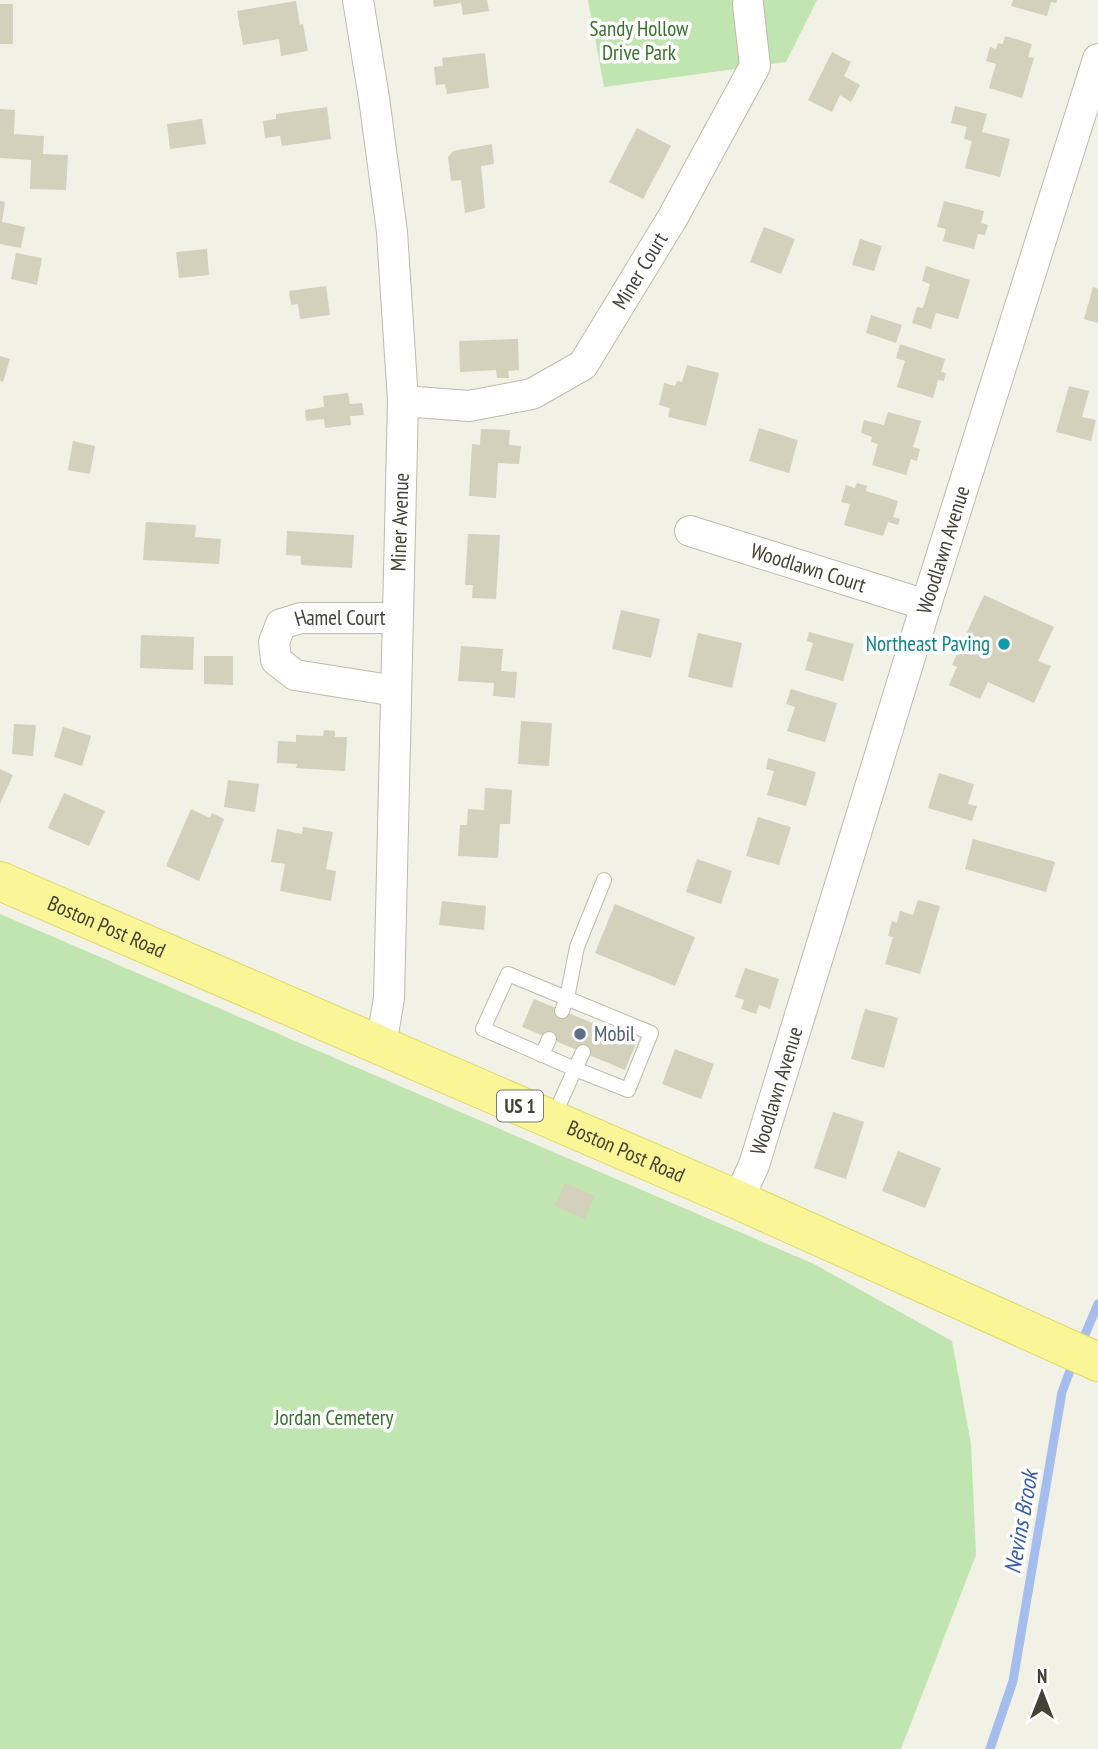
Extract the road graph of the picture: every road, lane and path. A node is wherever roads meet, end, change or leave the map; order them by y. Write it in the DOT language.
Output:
graph roads {
  1 [pos="358,0"];
  2 [pos="748,4"];
  3 [pos="1098,59"];
  4 [pos="403,401"];
  5 [pos="690,531"];
  6 [pos="926,605"];
  7 [pos="397,618"];
  8 [pos="396,691"];
  9 [pos="604,880"];
  10 [pos="0,881"];
  11 [pos="565,1004"];
  12 [pos="550,1039"];
  13 [pos="381,1046"];
  14 [pos="583,1052"];
  15 [pos="542,1055"];
  16 [pos="575,1069"];
  17 [pos="552,1120"];
  18 [pos="738,1200"];
  19 [pos="1098,1362"];
  1 -- 4 [label="street, Miner Avenue"];
  2 -- 4 [label="street, Miner Court"];
  3 -- 6 [label="street, Woodlawn Avenue"];
  4 -- 7 [label="street, Miner Avenue"];
  5 -- 6 [label="street, Woodlawn Court"];
  6 -- 18 [label="street, Woodlawn Avenue"];
  7 -- 8 [label="street, Miner Avenue"];
  7 -- 8 [label="street, Hamel Court"];
  8 -- 13 [label="street, Miner Avenue"];
  9 -- 11 [label="lane"];
  10 -- 13 [label="main road, Boston Post Road / US 1"];
  11 -- 15 [label="lane"];
  11 -- 16 [label="lane"];
  12 -- 15 [label="lane"];
  13 -- 17 [label="main road, Boston Post Road / US 1"];
  14 -- 16 [label="lane"];
  15 -- 16 [label="lane"];
  16 -- 17 [label="lane"];
  17 -- 18 [label="main road, Boston Post Road / US 1"];
  18 -- 19 [label="main road, Boston Post Road / US 1"];
}
